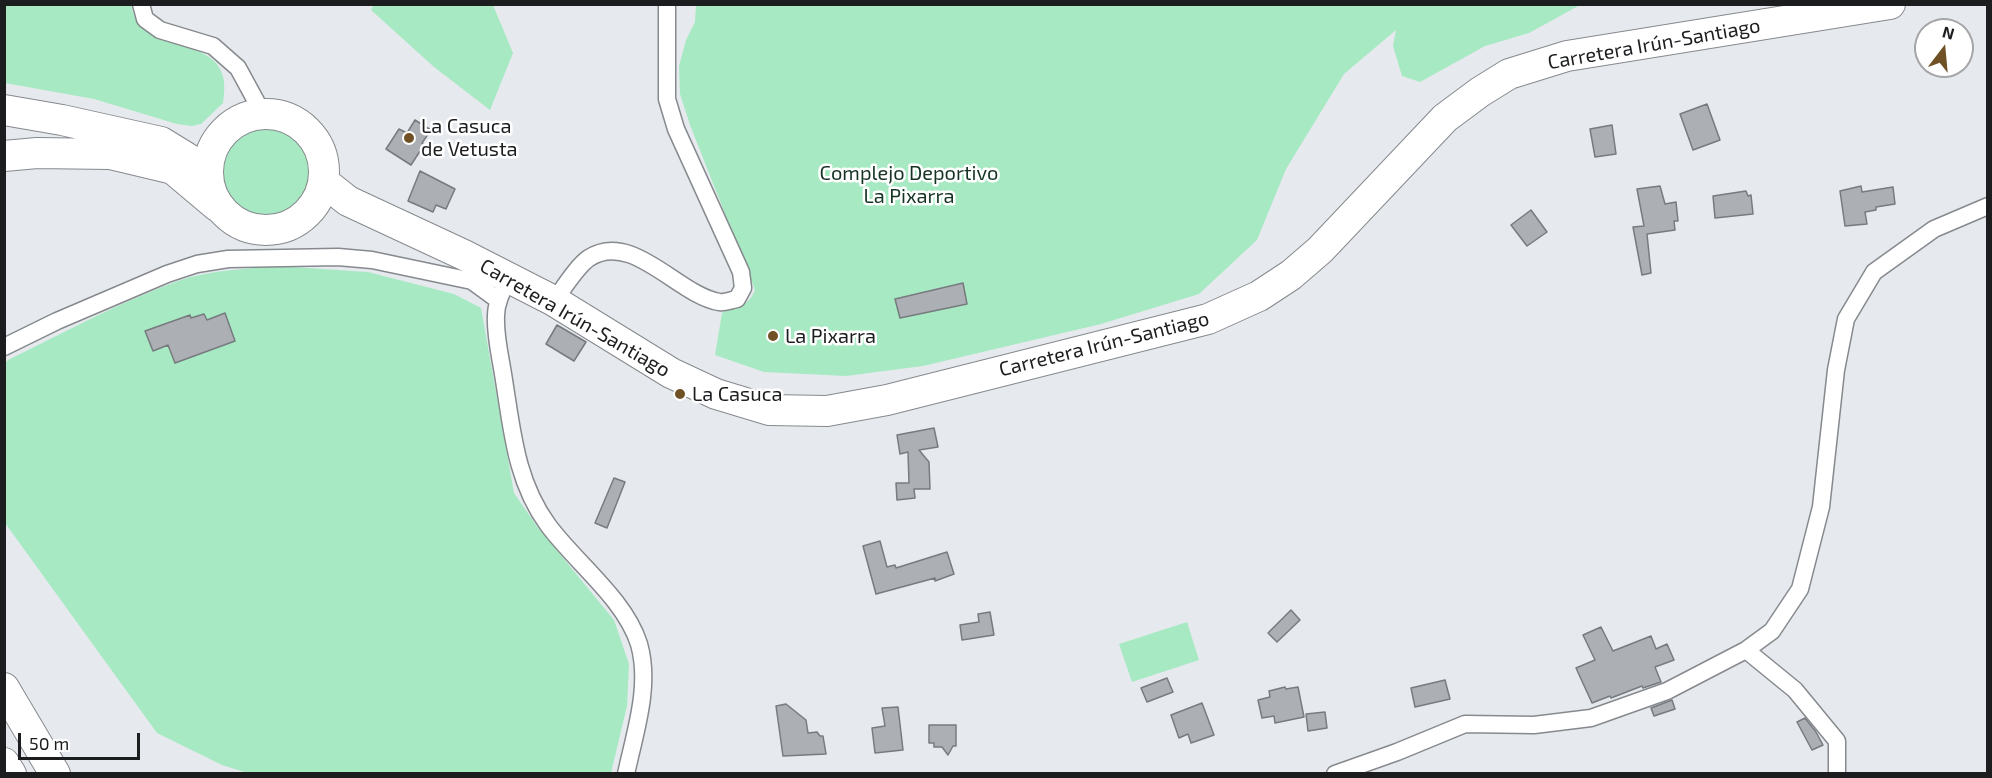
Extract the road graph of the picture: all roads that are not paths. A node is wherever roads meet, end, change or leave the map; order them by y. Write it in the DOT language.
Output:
graph roads {
  1 [pos="141,4"];
  2 [pos="667,4"];
  3 [pos="1890,4"];
  4 [pos="4,100"];
  5 [pos="4,110"];
  6 [pos="262,114"];
  7 [pos="62,120"];
  8 [pos="226,130"];
  9 [pos="161,142"];
  10 [pos="4,156"];
  11 [pos="208,177"];
  12 [pos="324,182"];
  13 [pos="1988,206"];
  14 [pos="222,210"];
  15 [pos="307,214"];
  16 [pos="379,217"];
  17 [pos="504,289"];
  18 [pos="554,301"];
  19 [pos="4,347"];
  20 [pos="1746,650"];
  21 [pos="4,688"];
  22 [pos="4,763"];
  23 [pos="12,774"];
  24 [pos="55,774"];
  25 [pos="626,774"];
  26 [pos="1335,774"];
  27 [pos="1837,774"];
  1 -- 6 [label="street"];
  2 -- 18 [label="street"];
  3 -- 18 [label="highway, Carretera Irún-Santiago"];
  4 -- 7 [label="highway"];
  5 -- 7 [label="highway"];
  6 -- 8 [label="highway"];
  6 -- 12 [label="highway"];
  7 -- 9 [label="highway"];
  8 -- 9 [label="highway"];
  8 -- 11 [label="highway"];
  9 -- 11 [label="highway"];
  10 -- 14 [label="highway"];
  11 -- 14 [label="highway"];
  12 -- 15 [label="highway"];
  12 -- 16 [label="highway, Carretera Irún-Santiago"];
  13 -- 20 [label="street"];
  14 -- 15 [label="highway"];
  15 -- 16 [label="highway, Carretera Irún-Santiago"];
  16 -- 17 [label="highway, Carretera Irún-Santiago"];
  17 -- 18 [label="highway, Carretera Irún-Santiago"];
  17 -- 19 [label="street"];
  17 -- 25 [label="street"];
  20 -- 26 [label="street"];
  20 -- 27 [label="street"];
  21 -- 24 [label="highway"];
  22 -- 23 [label="highway"];
}
